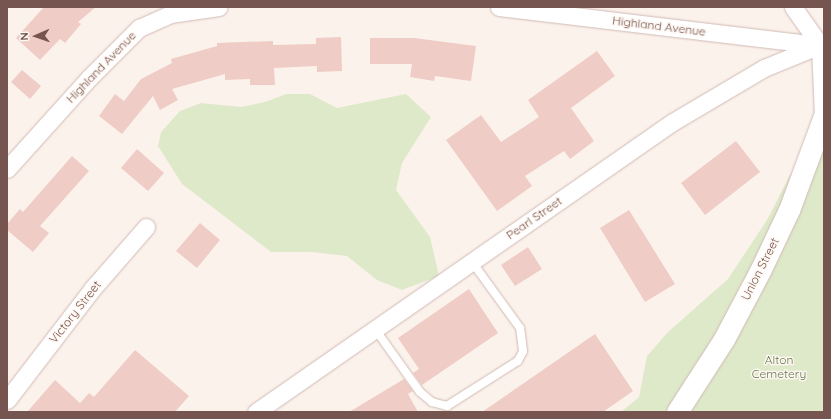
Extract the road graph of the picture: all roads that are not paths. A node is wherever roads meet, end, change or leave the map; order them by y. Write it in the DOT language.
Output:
graph roads {
  1 [pos="219,7"];
  2 [pos="499,7"];
  3 [pos="793,7"];
  4 [pos="822,45"];
  5 [pos="824,117"];
  6 [pos="7,169"];
  7 [pos="146,227"];
  8 [pos="472,262"];
  9 [pos="375,329"];
  10 [pos="7,400"];
  11 [pos="256,412"];
  12 [pos="677,412"];
  1 -- 6 [label="street, Highland Avenue"];
  2 -- 4 [label="street, Highland Avenue"];
  3 -- 4 [label="street"];
  4 -- 5 [label="street"];
  4 -- 8 [label="street, Pearl Street"];
  5 -- 12 [label="street, Union Street"];
  7 -- 10 [label="street, Victory Street"];
  8 -- 9 [label="street, Pearl Street"];
  8 -- 9 [label="lane"];
  9 -- 11 [label="street, Pearl Street"];
}
